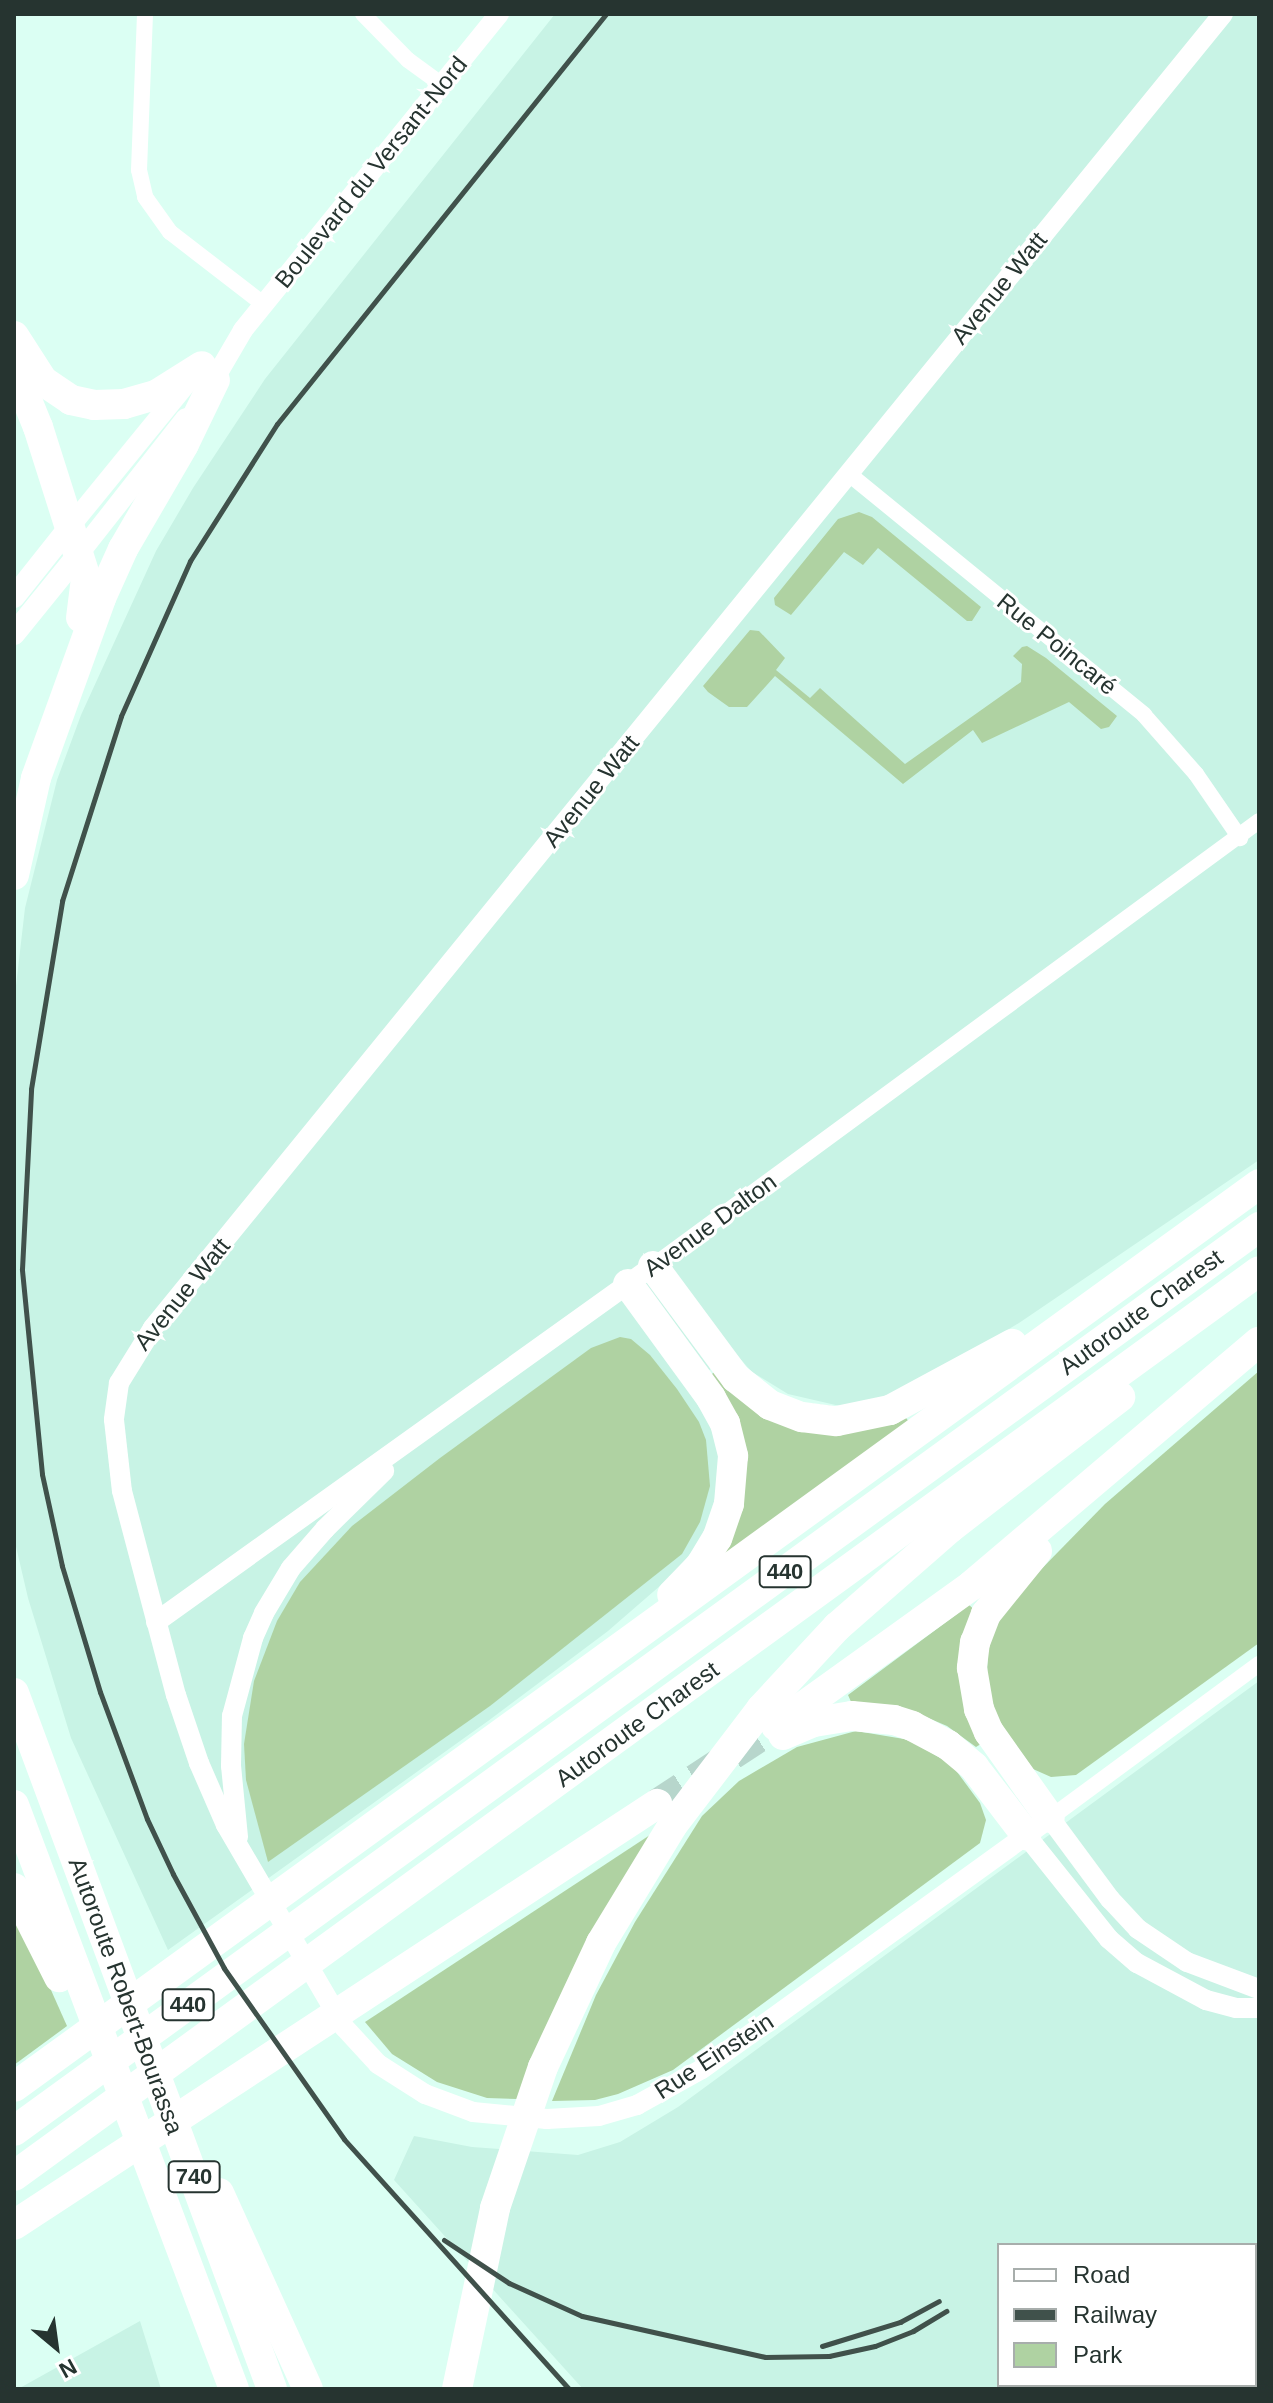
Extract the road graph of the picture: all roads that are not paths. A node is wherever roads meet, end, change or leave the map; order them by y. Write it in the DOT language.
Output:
graph roads {
  1 [pos="145,14"];
  2 [pos="363,14"];
  3 [pos="499,14"];
  4 [pos="1223,14"];
  5 [pos="441,84"];
  6 [pos="263,304"];
  7 [pos="14,336"];
  8 [pos="14,368"];
  9 [pos="208,373"];
  10 [pos="849,474"];
  11 [pos="73,542"];
  12 [pos="14,597"];
  13 [pos="14,634"];
  14 [pos="51,732"];
  15 [pos="1259,821"];
  16 [pos="1240,838"];
  17 [pos="14,875"];
  18 [pos="1248,1192"];
  19 [pos="1259,1227"];
  20 [pos="653,1266"];
  21 [pos="1259,1271"];
  22 [pos="628,1284"];
  23 [pos="1259,1292"];
  24 [pos="1259,1342"];
  25 [pos="1177,1411"];
  26 [pos="430,1425"];
  27 [pos="156,1622"];
  28 [pos="1259,1664"];
  29 [pos="14,1693"];
  30 [pos="486,1743"];
  31 [pos="657,1804"];
  32 [pos="14,1805"];
  33 [pos="1038,1827"];
  34 [pos="240,1853"];
  35 [pos="14,1888"];
  36 [pos="115,1966"];
  37 [pos="1259,1989"];
  38 [pos="1259,2008"];
  39 [pos="14,2085"];
  40 [pos="14,2131"];
  41 [pos="14,2176"];
  42 [pos="157,2185"];
  43 [pos="14,2225"];
  44 [pos="234,2389"];
  45 [pos="272,2389"];
  46 [pos="308,2389"];
  47 [pos="457,2389"];
  1 -- 6 [label="street"];
  2 -- 5 [label="street"];
  3 -- 5 [label="street, Boulevard du Versant-Nord"];
  4 -- 10 [label="street, Avenue Watt"];
  5 -- 6 [label="street, Boulevard du Versant-Nord"];
  6 -- 9 [label="street, Boulevard du Versant-Nord"];
  7 -- 9 [label="highway"];
  8 -- 11 [label="highway"];
  9 -- 11 [label="street, Boulevard du Versant-Nord"];
  9 -- 11 [label="street, Boulevard du Versant-Nord"];
  9 -- 14 [label="highway"];
  10 -- 16 [label="street, Rue Poincaré"];
  10 -- 27 [label="street, Avenue Watt"];
  11 -- 12 [label="main road, Boulevard du Versant-Nord"];
  11 -- 13 [label="main road, Boulevard du Versant-Nord"];
  11 -- 14 [label="highway"];
  14 -- 17 [label="highway"];
  15 -- 16 [label="street, Avenue Dalton"];
  16 -- 20 [label="street, Avenue Dalton"];
  18 -- 20 [label="highway"];
  18 -- 30 [label="highway"];
  19 -- 40 [label="highway, Autoroute Charest / 440"];
  20 -- 22 [label="street, Avenue Dalton"];
  21 -- 41 [label="highway, Autoroute Charest / 440"];
  22 -- 26 [label="street, Avenue Dalton"];
  22 -- 30 [label="highway"];
  23 -- 47 [label="highway"];
  24 -- 25 [label="highway"];
  25 -- 33 [label="highway"];
  25 -- 33 [label="highway"];
  26 -- 27 [label="street, Avenue Dalton"];
  26 -- 34 [label="street"];
  27 -- 34 [label="street, Rue Einstein"];
  28 -- 33 [label="street, Rue Einstein"];
  29 -- 36 [label="highway, Autoroute Robert-Bourassa / 740"];
  30 -- 39 [label="highway"];
  31 -- 43 [label="highway"];
  32 -- 42 [label="highway, Autoroute Robert-Bourassa / 740"];
  33 -- 34 [label="street, Rue Einstein"];
  33 -- 37 [label="street"];
  33 -- 38 [label="street"];
  35 -- 42 [label="highway"];
  36 -- 45 [label="highway, Autoroute Robert-Bourassa / 740"];
  36 -- 46 [label="highway"];
  42 -- 44 [label="highway, Autoroute Robert-Bourassa / 740"];
}
